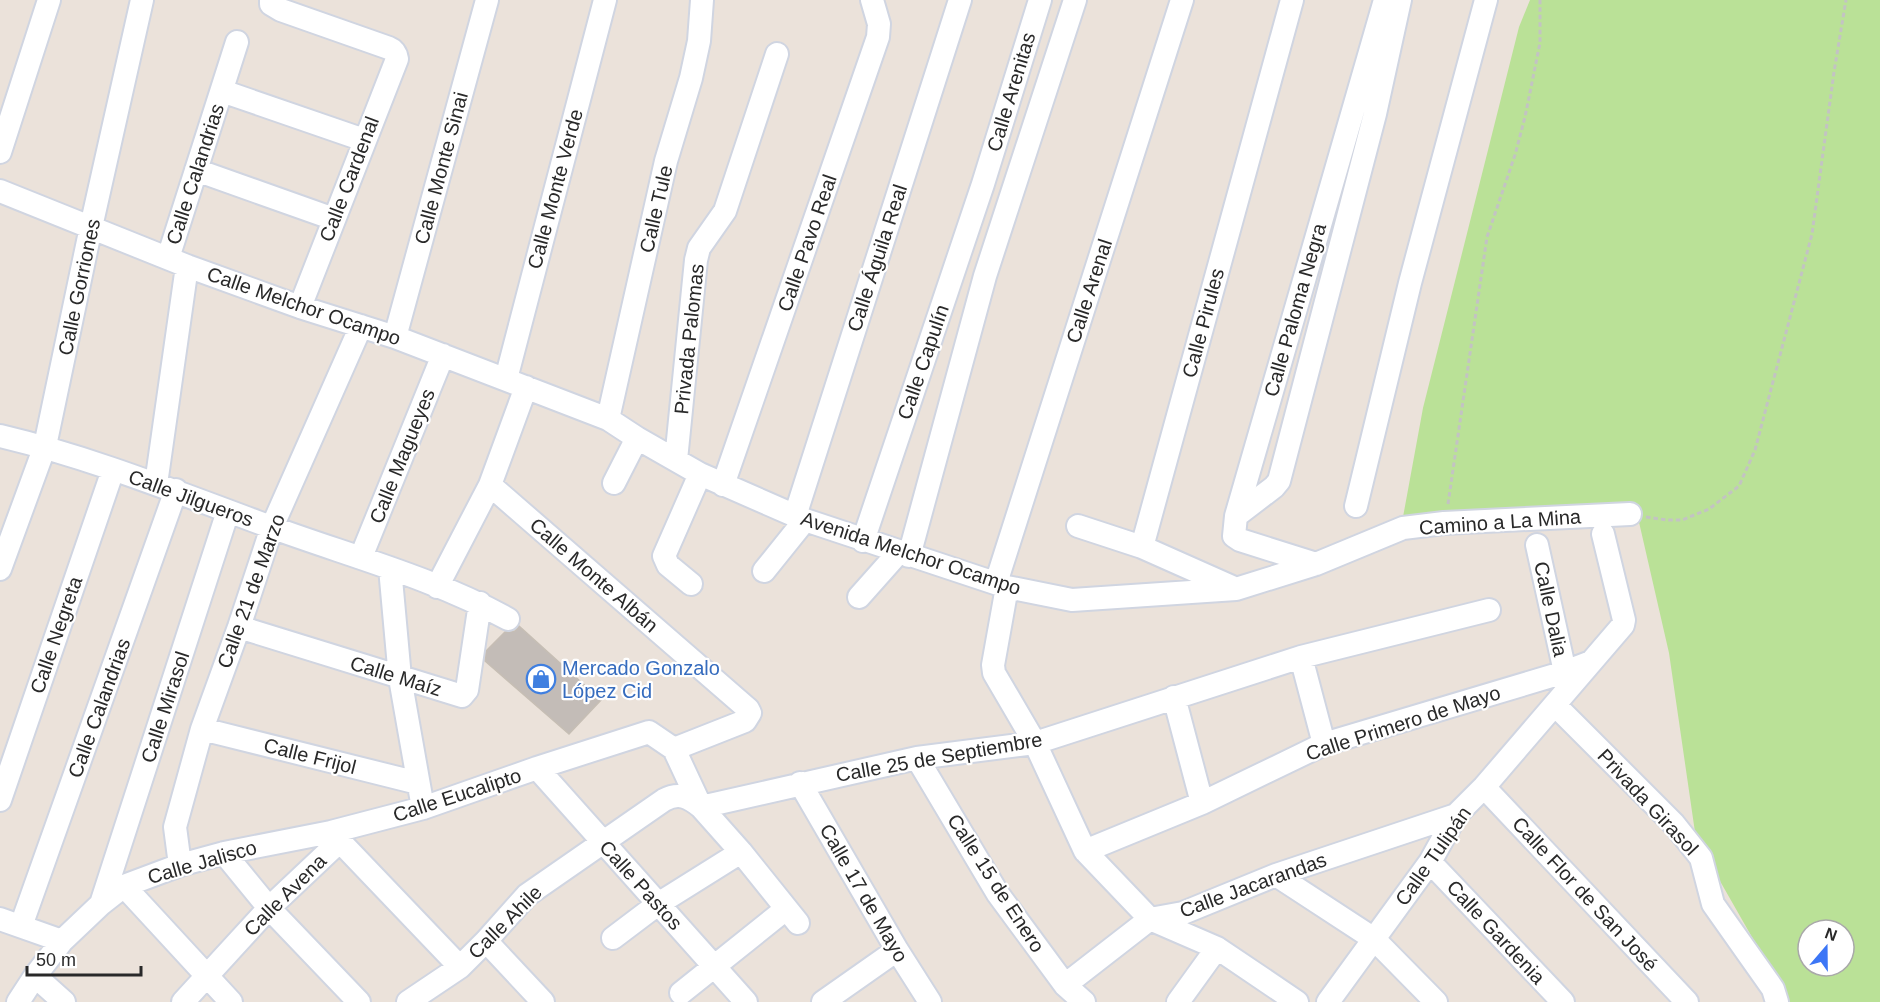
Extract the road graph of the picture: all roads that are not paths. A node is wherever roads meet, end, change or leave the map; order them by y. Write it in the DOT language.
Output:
graph roads {
  1 [pos="49,0"];
  2 [pos="142,0"];
  3 [pos="487,0"];
  4 [pos="604,0"];
  5 [pos="702,0"];
  6 [pos="873,0"];
  7 [pos="960,0"];
  8 [pos="1040,0"];
  9 [pos="1075,0"];
  10 [pos="1182,0"];
  11 [pos="1292,0"];
  12 [pos="1385,0"];
  13 [pos="1400,0"];
  14 [pos="1486,0"];
  15 [pos="271,2"];
  16 [pos="237,42"];
  17 [pos="777,54"];
  18 [pos="222,91"];
  19 [pos="364,140"];
  20 [pos="0,152"];
  21 [pos="196,170"];
  22 [pos="983,184"];
  23 [pos="0,191"];
  24 [pos="334,219"];
  25 [pos="91,227"];
  26 [pos="177,262"];
  27 [pos="300,307"];
  28 [pos="361,326"];
  29 [pos="395,337"];
  30 [pos="443,355"];
  31 [pos="516,383"];
  32 [pos="608,419"];
  33 [pos="0,436"];
  34 [pos="637,438"];
  35 [pos="45,446"];
  36 [pos="676,460"];
  37 [pos="113,470"];
  38 [pos="700,474"];
  39 [pos="614,483"];
  40 [pos="490,485"];
  41 [pos="723,485"];
  42 [pos="166,487"];
  43 [pos="1356,506"];
  44 [pos="228,511"];
  45 [pos="1630,514"];
  46 [pos="1236,516"];
  47 [pos="800,518"];
  48 [pos="1078,526"];
  49 [pos="272,527"];
  50 [pos="1603,534"];
  51 [pos="863,541"];
  52 [pos="1537,545"];
  53 [pos="1142,547"];
  54 [pos="904,554"];
  55 [pos="361,557"];
  56 [pos="1316,564"];
  57 [pos="390,568"];
  58 [pos="0,569"];
  59 [pos="764,571"];
  60 [pos="691,584"];
  61 [pos="1001,585"];
  62 [pos="437,587"];
  63 [pos="1236,589"];
  64 [pos="859,597"];
  65 [pos="480,603"];
  66 [pos="1489,610"];
  67 [pos="508,619"];
  68 [pos="239,627"];
  69 [pos="1301,657"];
  70 [pos="1593,661"];
  71 [pos="1565,672"];
  72 [pos="400,678"];
  73 [pos="1174,697"];
  74 [pos="1555,705"];
  75 [pos="202,729"];
  76 [pos="1035,743"];
  77 [pos="1324,744"];
  78 [pos="674,749"];
  79 [pos="917,758"];
  80 [pos="537,768"];
  81 [pos="418,783"];
  82 [pos="800,783"];
  83 [pos="1484,787"];
  84 [pos="0,800"];
  85 [pos="1202,803"];
  86 [pos="701,807"];
  87 [pos="423,808"];
  88 [pos="1456,815"];
  89 [pos="335,837"];
  90 [pos="602,842"];
  91 [pos="1085,851"];
  92 [pos="741,852"];
  93 [pos="224,853"];
  94 [pos="1430,862"];
  95 [pos="180,865"];
  96 [pos="1276,875"];
  97 [pos="124,886"];
  98 [pos="101,904"];
  99 [pos="658,904"];
  100 [pos="269,908"];
  101 [pos="1150,919"];
  102 [pos="10,923"];
  103 [pos="613,938"];
  104 [pos="1374,939"];
  105 [pos="62,941"];
  106 [pos="486,941"];
  107 [pos="1217,948"];
  108 [pos="897,950"];
  109 [pos="460,967"];
  110 [pos="715,968"];
  111 [pos="35,976"];
  112 [pos="206,976"];
  113 [pos="1065,985"];
  114 [pos="681,993"];
  115 [pos="18,1002"];
  116 [pos="64,1002"];
  117 [pos="183,1002"];
  118 [pos="231,1002"];
  119 [pos="359,1002"];
  120 [pos="408,1002"];
  121 [pos="543,1002"];
  122 [pos="746,1002"];
  123 [pos="823,1002"];
  124 [pos="930,1002"];
  125 [pos="1084,1002"];
  126 [pos="1178,1002"];
  127 [pos="1297,1002"];
  128 [pos="1328,1002"];
  129 [pos="1436,1002"];
  130 [pos="1563,1002"];
  131 [pos="1687,1002"];
  132 [pos="1778,1002"];
  1 -- 20 [label="street"];
  2 -- 25 [label="street, Calle Gorriones"];
  3 -- 29 [label="street, Calle Monte Sinai"];
  4 -- 31 [label="street, Calle Monte Verde"];
  5 -- 32 [label="street, Calle Tule"];
  6 -- 41 [label="street, Calle Pavo Real"];
  7 -- 47 [label="street, Calle Águila Real"];
  8 -- 22 [label="street, Calle Arenitas"];
  9 -- 54 [label="street"];
  10 -- 61 [label="street, Calle Arenal"];
  11 -- 53 [label="street, Calle Pirules"];
  12 -- 46 [label="street, Calle Paloma Negra"];
  13 -- 46 [label="street"];
  14 -- 43 [label="street"];
  15 -- 19 [label="street, Calle Cardenal"];
  16 -- 18 [label="street, Calle Calandrias"];
  17 -- 36 [label="street, Privada Palomas"];
  18 -- 19 [label="street"];
  18 -- 21 [label="street, Calle Calandrias"];
  19 -- 24 [label="street, Calle Cardenal"];
  21 -- 24 [label="street"];
  21 -- 26 [label="street, Calle Calandrias"];
  22 -- 51 [label="street, Calle Capulín"];
  23 -- 25 [label="street, Calle Melchor Ocampo"];
  24 -- 27 [label="street, Calle Cardenal"];
  25 -- 26 [label="street, Calle Melchor Ocampo"];
  25 -- 35 [label="street, Calle Gorriones"];
  26 -- 27 [label="street, Calle Melchor Ocampo"];
  26 -- 42 [label="street, Calle Calandrias"];
  27 -- 28 [label="street, Calle Melchor Ocampo"];
  28 -- 29 [label="street, Calle Melchor Ocampo"];
  28 -- 49 [label="street, Calle 21 de Marzo"];
  29 -- 30 [label="street, Calle Melchor Ocampo"];
  30 -- 31 [label="street, Calle Melchor Ocampo"];
  30 -- 55 [label="street, Calle Magueyes"];
  31 -- 32 [label="street, Calle Melchor Ocampo"];
  31 -- 40 [label="street, Calle Monte Verde"];
  32 -- 34 [label="street, Avenida Melchor Ocampo"];
  33 -- 35 [label="street, Calle Jilgueros"];
  34 -- 36 [label="street, Avenida Melchor Ocampo"];
  34 -- 39 [label="street"];
  35 -- 37 [label="street, Calle Jilgueros"];
  35 -- 58 [label="street, Calle Gorriones"];
  36 -- 38 [label="street, Avenida Melchor Ocampo"];
  37 -- 42 [label="street, Calle Jilgueros"];
  37 -- 84 [label="street, Calle Negreta"];
  38 -- 41 [label="street, Avenida Melchor Ocampo"];
  38 -- 60 [label="street"];
  40 -- 62 [label="street, Calle Monte Verde"];
  40 -- 78 [label="street, Calle Monte Albán"];
  41 -- 47 [label="street, Avenida Melchor Ocampo"];
  42 -- 44 [label="street, Calle Jilgueros"];
  42 -- 102 [label="street, Calle Calandrias"];
  44 -- 49 [label="street, Calle Jilgueros"];
  44 -- 98 [label="street, Calle Mirasol"];
  45 -- 56 [label="street, Camino a La Mina"];
  46 -- 56 [label="street"];
  47 -- 51 [label="street, Avenida Melchor Ocampo"];
  47 -- 59 [label="street"];
  48 -- 53 [label="street"];
  49 -- 55 [label="street, Calle Jilgueros"];
  49 -- 68 [label="street, Calle 21 de Marzo"];
  50 -- 70 [label="street, Calle Tulipán"];
  51 -- 54 [label="street, Avenida Melchor Ocampo"];
  52 -- 71 [label="street, Calle Dalia"];
  53 -- 63 [label="street"];
  54 -- 61 [label="street, Avenida Melchor Ocampo"];
  54 -- 64 [label="street"];
  55 -- 57 [label="street, Calle Jilgueros"];
  56 -- 63 [label="street, Camino a La Mina"];
  57 -- 62 [label="street, Calle Jilgueros"];
  57 -- 72 [label="street"];
  61 -- 63 [label="street, Avenida Melchor Ocampo"];
  61 -- 76 [label="street, Calle Arenal"];
  62 -- 65 [label="street, Calle Jilgueros"];
  65 -- 67 [label="street, Calle Jilgueros"];
  65 -- 72 [label="street, Calle Maíz"];
  66 -- 69 [label="street, Calle 25 de Septiembre"];
  68 -- 72 [label="street, Calle Maíz"];
  68 -- 75 [label="street, Calle 21 de Marzo"];
  69 -- 73 [label="street, Calle 25 de Septiembre"];
  69 -- 77 [label="street"];
  70 -- 71 [label="street, Calle Primero de Mayo"];
  70 -- 74 [label="street, Calle Tulipán"];
  71 -- 77 [label="street, Calle Primero de Mayo"];
  72 -- 81 [label="street"];
  73 -- 76 [label="street, Calle 25 de Septiembre"];
  73 -- 85 [label="street"];
  74 -- 83 [label="street, Calle Tulipán"];
  74 -- 132 [label="street, Privada Girasol"];
  75 -- 81 [label="street, Calle Frijol"];
  75 -- 95 [label="street, Calle 21 de Marzo"];
  76 -- 79 [label="street, Calle 25 de Septiembre"];
  76 -- 91 [label="street, Calle Arenal"];
  77 -- 85 [label="street, Calle Primero de Mayo"];
  78 -- 80 [label="street, Calle Eucalipto"];
  78 -- 86 [label="street"];
  79 -- 82 [label="street, Calle 25 de Septiembre"];
  79 -- 113 [label="street, Calle 15 de Enero"];
  80 -- 87 [label="street, Calle Eucalipto"];
  80 -- 90 [label="street, Calle Pastos"];
  81 -- 87 [label="street"];
  82 -- 86 [label="street, Calle 25 de Septiembre"];
  82 -- 108 [label="street, Calle 17 de Mayo"];
  83 -- 88 [label="street, Calle Tulipán"];
  83 -- 131 [label="street, Calle Flor de San José"];
  85 -- 91 [label="street, Calle Primero de Mayo"];
  86 -- 90 [label="street, Calle Ahile"];
  86 -- 92 [label="street"];
  87 -- 89 [label="street, Calle Eucalipto"];
  88 -- 94 [label="street, Calle Tulipán"];
  88 -- 96 [label="street, Calle Jacarandas"];
  89 -- 93 [label="street, Calle Jalisco"];
  89 -- 100 [label="street, Calle Avena"];
  89 -- 109 [label="street"];
  90 -- 99 [label="street, Calle Pastos"];
  90 -- 106 [label="street, Calle Ahile"];
  91 -- 101 [label="street, Calle Arenal"];
  92 -- 99 [label="street"];
  92 -- 110 [label="street"];
  93 -- 95 [label="street, Calle Jalisco"];
  93 -- 100 [label="street"];
  94 -- 104 [label="street, Calle Tulipán"];
  94 -- 130 [label="street, Calle Gardenia"];
  95 -- 97 [label="street, Calle Jalisco"];
  96 -- 101 [label="street, Calle Jacarandas"];
  96 -- 104 [label="street"];
  97 -- 98 [label="street, Calle Jalisco"];
  97 -- 112 [label="street"];
  98 -- 105 [label="street, Calle Jalisco"];
  99 -- 103 [label="street"];
  99 -- 110 [label="street, Calle Pastos"];
  100 -- 112 [label="street, Calle Avena"];
  100 -- 119 [label="street"];
  101 -- 107 [label="street"];
  101 -- 113 [label="street, Calle Jacarandas"];
  102 -- 105 [label="street"];
  104 -- 128 [label="street, Calle Tulipán"];
  104 -- 129 [label="street"];
  105 -- 111 [label="street, Calle Jalisco"];
  106 -- 109 [label="street, Calle Ahile"];
  106 -- 121 [label="street"];
  107 -- 126 [label="street"];
  107 -- 127 [label="street"];
  108 -- 123 [label="street"];
  108 -- 124 [label="street, Calle 17 de Mayo"];
  109 -- 120 [label="street, Calle Ahile"];
  110 -- 114 [label="street"];
  110 -- 122 [label="street, Calle Pastos"];
  111 -- 115 [label="street, Calle Jalisco"];
  111 -- 116 [label="street"];
  112 -- 117 [label="street, Calle Avena"];
  112 -- 118 [label="street"];
  113 -- 125 [label="street, Calle 15 de Enero"];
}
